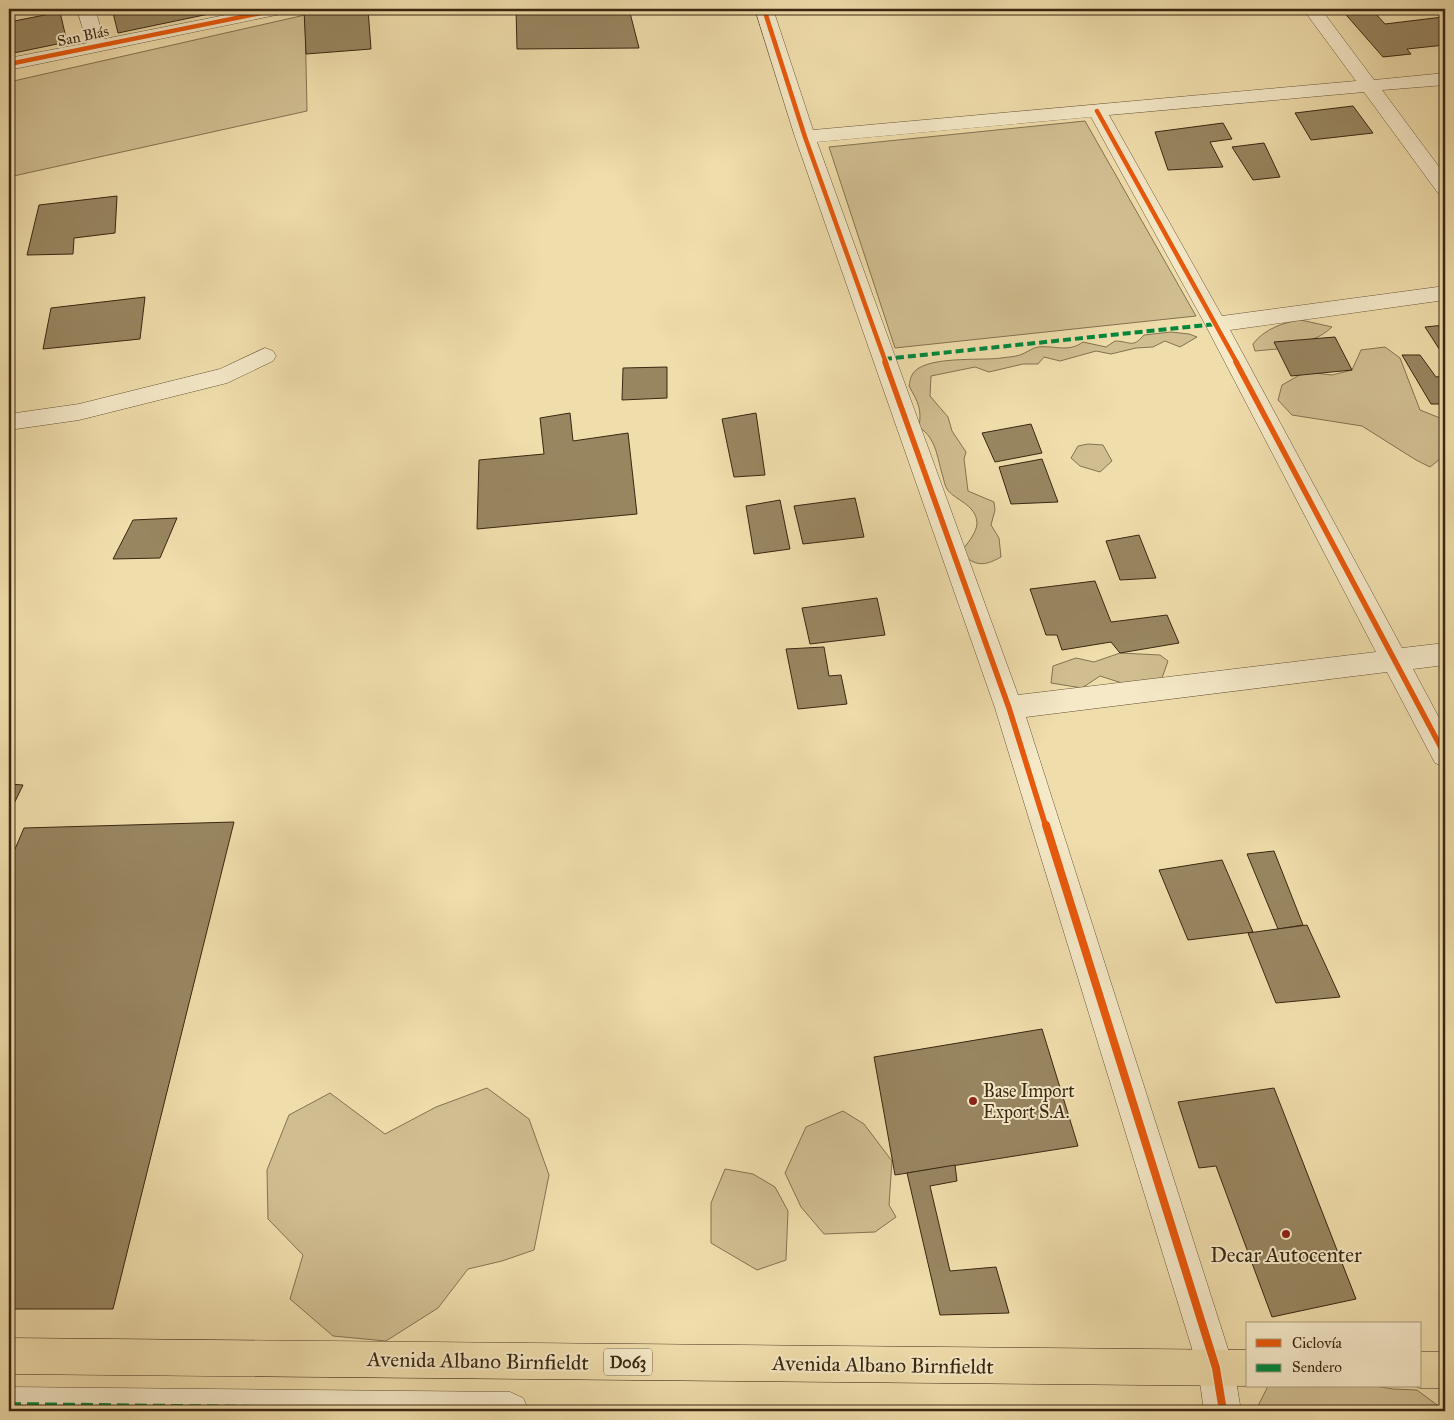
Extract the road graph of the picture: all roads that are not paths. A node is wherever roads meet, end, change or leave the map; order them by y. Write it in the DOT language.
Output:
graph roads {
  1 [pos="86,9"];
  2 [pos="281,9"];
  3 [pos="764,9"];
  4 [pos="1312,9"];
  5 [pos="97,46"];
  6 [pos="9,64"];
  7 [pos="1445,79"];
  8 [pos="1370,87"];
  9 [pos="1096,111"];
  10 [pos="805,137"];
  11 [pos="1445,189"];
  12 [pos="1445,292"];
  13 [pos="1216,324"];
  14 [pos="265,356"];
  15 [pos="9,422"];
  16 [pos="1445,654"];
  17 [pos="1394,661"];
  18 [pos="1009,708"];
  19 [pos="1445,755"];
  20 [pos="9,1356"];
  21 [pos="1232,1368"];
  22 [pos="1422,1370"];
  23 [pos="1445,1370"];
  24 [pos="9,1405"];
  25 [pos="510,1411"];
  26 [pos="1223,1411"];
  1 -- 5 [label="street"];
  2 -- 5 [label="street, San Blás"];
  3 -- 10 [label="street"];
  4 -- 8 [label="street"];
  5 -- 6 [label="street, San Blás"];
  7 -- 8 [label="street"];
  8 -- 9 [label="street"];
  8 -- 11 [label="street"];
  9 -- 10 [label="street"];
  9 -- 13 [label="street"];
  10 -- 18 [label="street"];
  12 -- 13 [label="street"];
  13 -- 17 [label="street"];
  14 -- 15 [label="street"];
  16 -- 17 [label="street"];
  17 -- 18 [label="street"];
  17 -- 19 [label="street"];
  18 -- 21 [label="street"];
  20 -- 21 [label="main road, Avenida Albano Birnfieldt / D063"];
  21 -- 26 [label="street"];
  22 -- 23 [label="main road"];
  24 -- 25 [label="street"];
}
